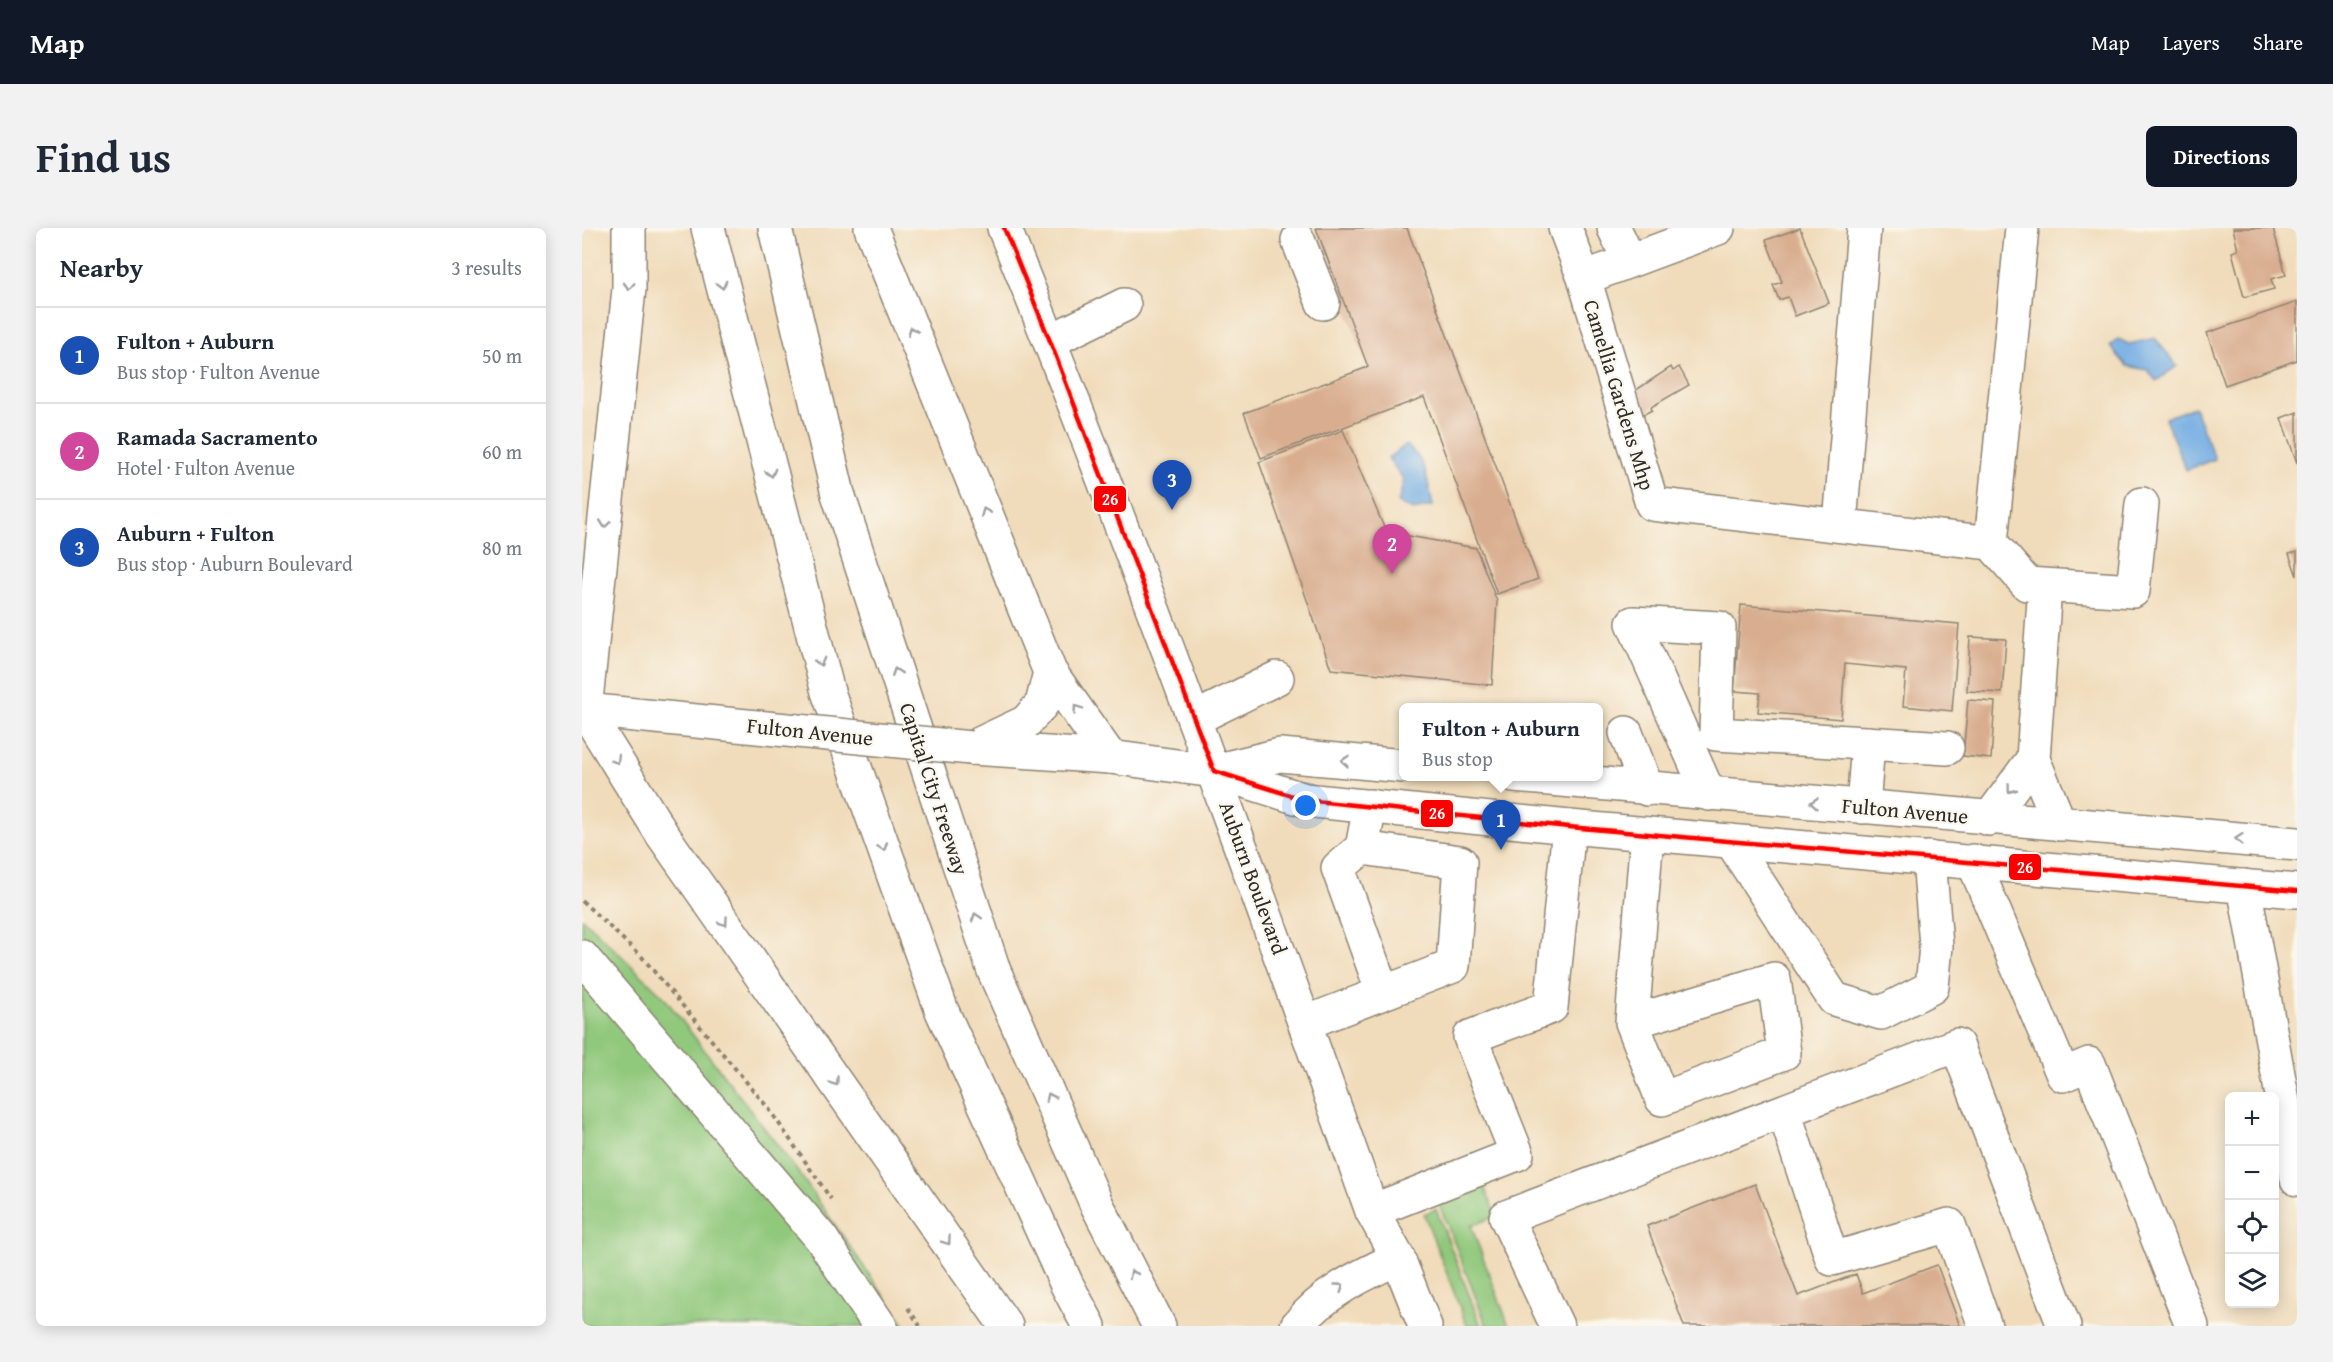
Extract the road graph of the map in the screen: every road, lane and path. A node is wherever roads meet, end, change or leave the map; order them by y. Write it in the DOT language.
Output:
graph roads {
  1 [pos="629,228"];
  2 [pos="708,228"];
  3 [pos="775,228"];
  4 [pos="872,228"];
  5 [pos="1004,228"];
  6 [pos="1565,228"];
  7 [pos="1614,228"];
  8 [pos="1718,228"];
  9 [pos="1864,228"];
  10 [pos="2022,228"];
  11 [pos="1298,240"];
  12 [pos="1629,261"];
  13 [pos="1584,278"];
  14 [pos="1323,303"];
  15 [pos="1124,305"];
  16 [pos="1050,341"];
  17 [pos="2142,504"];
  18 [pos="1839,525"];
  19 [pos="1991,543"];
  20 [pos="2045,586"];
  21 [pos="1050,672"];
  22 [pos="1277,678"];
  23 [pos="583,709"];
  24 [pos="1194,719"];
  25 [pos="1626,733"];
  26 [pos="1868,743"];
  27 [pos="971,748"];
  28 [pos="1947,748"];
  29 [pos="1110,757"];
  30 [pos="2033,759"];
  31 [pos="1399,766"];
  32 [pos="1214,771"];
  33 [pos="1558,781"];
  34 [pos="1647,789"];
  35 [pos="1709,794"];
  36 [pos="1370,806"];
  37 [pos="1863,807"];
  38 [pos="1989,819"];
  39 [pos="2061,824"];
  40 [pos="1569,827"];
  41 [pos="1647,834"];
  42 [pos="1731,841"];
  43 [pos="2297,844"];
  44 [pos="1362,848"];
  45 [pos="1929,858"];
  46 [pos="1973,861"];
  47 [pos="2244,886"];
  48 [pos="2297,891"];
  49 [pos="582,901"];
  50 [pos="582,957"];
  51 [pos="1383,993"];
  52 [pos="1632,1022"];
  53 [pos="1305,1023"];
  54 [pos="1784,1111"];
  55 [pos="2297,1179"];
  56 [pos="837,1208"];
  57 [pos="1372,1211"];
  58 [pos="1398,1258"];
  59 [pos="906,1306"];
  60 [pos="880,1326"];
  61 [pos="920,1326"];
  62 [pos="1006,1326"];
  63 [pos="1089,1326"];
  64 [pos="1159,1326"];
  65 [pos="1297,1326"];
  66 [pos="1425,1326"];
  67 [pos="1557,1326"];
  68 [pos="1985,1326"];
  69 [pos="2064,1326"];
  70 [pos="2192,1326"];
  1 -- 23 [label="main road, one-way"];
  2 -- 63 [label="main road, one-way"];
  64 -- 3 [label="main road, Capital City Freeway, one-way"];
  21 -- 4 [label="main road, one-way"];
  5 -- 16 [label="main road, Auburn Boulevard"];
  6 -- 13 [label="main road, Camellia Gardens Mhp"];
  7 -- 12 [label="main road"];
  8 -- 12 [label="main road, Camellia Gardens Mhp"];
  9 -- 18 [label="main road"];
  10 -- 19 [label="main road"];
  11 -- 14 [label="main road"];
  12 -- 13 [label="main road, Camellia Gardens Mhp"];
  13 -- 18 [label="main road, Camellia Gardens Mhp"];
  15 -- 16 [label="main road"];
  16 -- 24 [label="main road, Auburn Boulevard"];
  17 -- 20 [label="main road"];
  18 -- 19 [label="main road, Camellia Gardens Mhp"];
  19 -- 20 [label="main road"];
  20 -- 30 [label="main road"];
  21 -- 27 [label="main road"];
  29 -- 21 [label="main road, one-way"];
  22 -- 24 [label="main road"];
  23 -- 27 [label="main road, Fulton Avenue, bridge"];
  23 -- 62 [label="main road, one-way"];
  24 -- 32 [label="main road, Auburn Boulevard"];
  25 -- 34 [label="main road"];
  26 -- 28 [label="main road"];
  26 -- 35 [label="main road"];
  26 -- 37 [label="main road"];
  27 -- 29 [label="main road, Fulton Avenue"];
  29 -- 32 [label="main road, Fulton Avenue"];
  30 -- 38 [label="main road, one-way"];
  30 -- 39 [label="main road"];
  31 -- 32 [label="main road, Fulton Avenue, one-way"];
  32 -- 36 [label="main road, Fulton Avenue"];
  32 -- 53 [label="main road, Auburn Boulevard"];
  33 -- 34 [label="main road, Fulton Avenue"];
  34 -- 35 [label="main road, Fulton Avenue"];
  37 -- 35 [label="main road, Fulton Avenue, one-way"];
  36 -- 40 [label="main road, Fulton Avenue"];
  36 -- 44 [label="main road"];
  37 -- 38 [label="main road, Fulton Avenue"];
  38 -- 39 [label="main road, Fulton Avenue"];
  43 -- 39 [label="main road, Fulton Avenue, one-way"];
  40 -- 41 [label="main road, Fulton Avenue"];
  40 -- 57 [label="main road"];
  41 -- 42 [label="main road, Fulton Avenue"];
  41 -- 52 [label="main road"];
  42 -- 45 [label="main road, Fulton Avenue"];
  42 -- 45 [label="main road"];
  44 -- 51 [label="main road"];
  44 -- 51 [label="main road"];
  45 -- 46 [label="main road, Fulton Avenue"];
  46 -- 47 [label="main road, Fulton Avenue"];
  46 -- 70 [label="main road"];
  47 -- 48 [label="main road, Fulton Avenue"];
  47 -- 55 [label="main road"];
  49 -- 56 [label="path"];
  50 -- 60 [label="main road"];
  51 -- 53 [label="main road"];
  52 -- 52 [label="main road"];
  53 -- 57 [label="main road, Auburn Boulevard"];
  54 -- 67 [label="main road"];
  54 -- 68 [label="main road"];
  54 -- 69 [label="main road"];
  57 -- 58 [label="main road, Auburn Boulevard"];
  65 -- 58 [label="main road, one-way"];
  58 -- 66 [label="main road, Auburn Boulevard"];
  59 -- 61 [label="path"];
}
